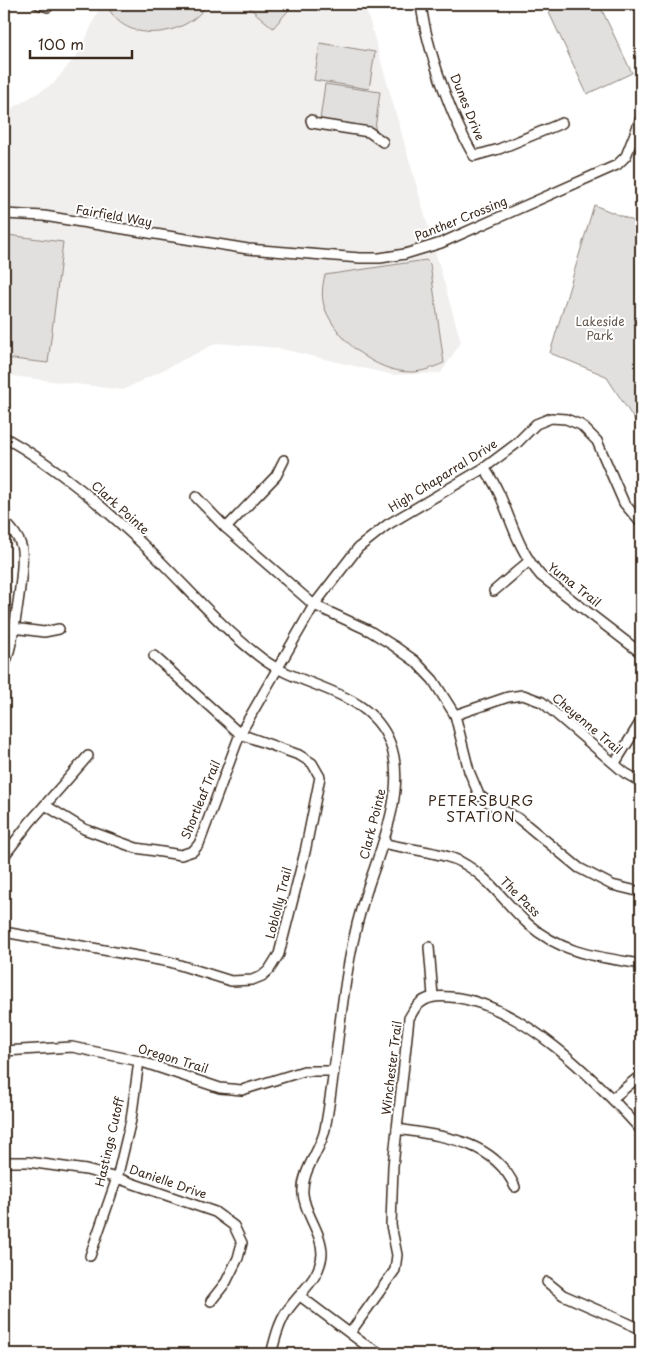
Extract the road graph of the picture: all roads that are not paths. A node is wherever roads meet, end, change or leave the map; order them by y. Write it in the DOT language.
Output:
graph roads {
  1 [pos="38,4"];
  2 [pos="50,4"];
  3 [pos="421,4"];
  4 [pos="641,118"];
  5 [pos="311,120"];
  6 [pos="562,123"];
  7 [pos="383,142"];
  8 [pos="4,214"];
  9 [pos="221,245"];
  10 [pos="4,436"];
  11 [pos="284,460"];
  12 [pos="484,468"];
  13 [pos="196,497"];
  14 [pos="4,521"];
  15 [pos="641,523"];
  16 [pos="226,528"];
  17 [pos="528,562"];
  18 [pos="494,591"];
  19 [pos="314,605"];
  20 [pos="13,628"];
  21 [pos="59,629"];
  22 [pos="641,653"];
  23 [pos="154,656"];
  24 [pos="4,666"];
  25 [pos="278,669"];
  26 [pos="455,715"];
  27 [pos="641,721"];
  28 [pos="240,734"];
  29 [pos="88,756"];
  30 [pos="615,764"];
  31 [pos="641,782"];
  32 [pos="44,805"];
  33 [pos="383,843"];
  34 [pos="4,856"];
  35 [pos="641,892"];
  36 [pos="4,932"];
  37 [pos="429,947"];
  38 [pos="641,964"];
  39 [pos="433,996"];
  40 [pos="4,1051"];
  41 [pos="139,1061"];
  42 [pos="332,1071"];
  43 [pos="641,1075"];
  44 [pos="613,1098"];
  45 [pos="397,1129"];
  46 [pos="641,1130"];
  47 [pos="4,1162"];
  48 [pos="117,1178"];
  49 [pos="515,1187"];
  50 [pos="90,1256"];
  51 [pos="547,1282"];
  52 [pos="300,1296"];
  53 [pos="211,1301"];
  54 [pos="641,1329"];
  55 [pos="350,1333"];
  56 [pos="271,1354"];
  57 [pos="382,1354"];
  1 -- 2 [label="street"];
  3 -- 6 [label="street, Dunes Drive"];
  4 -- 9 [label="street, Panther Crossing"];
  5 -- 7 [label="street"];
  8 -- 9 [label="street, Fairfield Way"];
  10 -- 25 [label="street, Clark Pointe"];
  11 -- 16 [label="street"];
  12 -- 15 [label="street, High Chaparral Drive"];
  12 -- 17 [label="street, Yuma Trail"];
  12 -- 19 [label="street, High Chaparral Drive"];
  13 -- 16 [label="street"];
  14 -- 20 [label="street"];
  16 -- 19 [label="street"];
  17 -- 18 [label="street"];
  17 -- 22 [label="street, Yuma Trail"];
  19 -- 25 [label="street, High Chaparral Drive"];
  19 -- 26 [label="street"];
  20 -- 21 [label="street"];
  20 -- 24 [label="street"];
  23 -- 28 [label="street, Loblolly Trail"];
  25 -- 28 [label="street, Shortleaf Trail"];
  25 -- 33 [label="street, Clark Pointe"];
  26 -- 30 [label="street, Cheyenne Trail"];
  26 -- 35 [label="street"];
  27 -- 30 [label="street"];
  28 -- 32 [label="street, Shortleaf Trail"];
  28 -- 36 [label="street, Loblolly Trail"];
  29 -- 32 [label="street"];
  30 -- 31 [label="street, Cheyenne Trail"];
  32 -- 34 [label="street"];
  33 -- 38 [label="street, The Pass"];
  33 -- 42 [label="street, Clark Pointe"];
  37 -- 39 [label="street"];
  39 -- 44 [label="street"];
  39 -- 45 [label="street, Winchester Trail"];
  40 -- 41 [label="street, Oregon Trail"];
  41 -- 42 [label="street, Oregon Trail"];
  41 -- 48 [label="street, Hastings Cutoff"];
  42 -- 52 [label="street, Clark Pointe"];
  43 -- 44 [label="street"];
  44 -- 46 [label="street"];
  45 -- 49 [label="street"];
  45 -- 55 [label="street, Winchester Trail"];
  47 -- 48 [label="street, Danielle Drive"];
  48 -- 50 [label="street, Hastings Cutoff"];
  48 -- 53 [label="street, Danielle Drive"];
  51 -- 54 [label="street"];
  52 -- 55 [label="street"];
  52 -- 56 [label="street, Clark Pointe"];
  55 -- 57 [label="street"];
}
